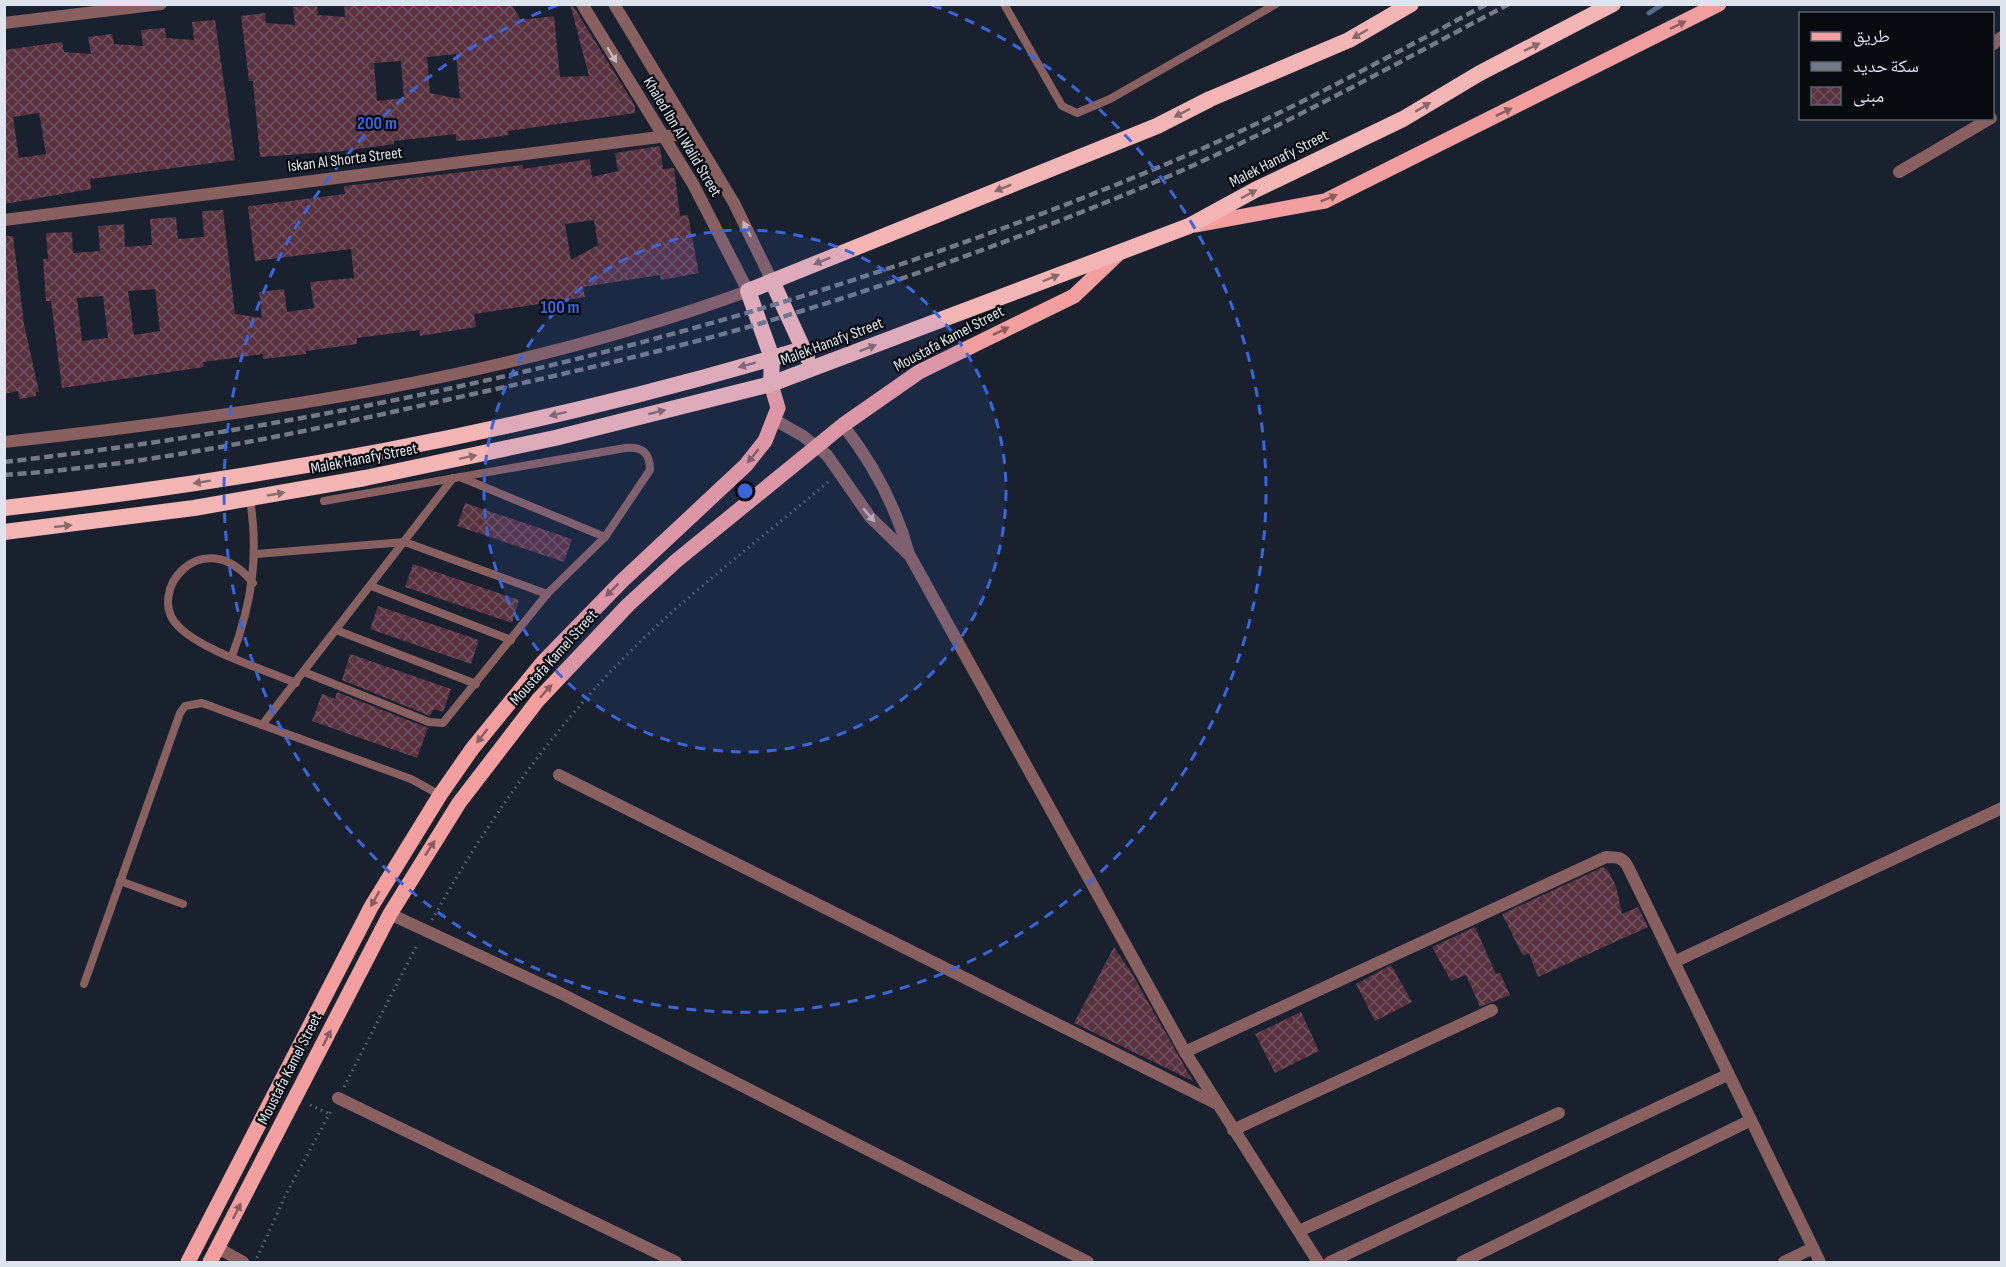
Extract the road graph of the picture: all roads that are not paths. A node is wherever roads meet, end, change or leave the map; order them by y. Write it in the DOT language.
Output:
graph roads {
  1 [pos="161,4"];
  2 [pos="582,4"];
  3 [pos="614,4"];
  4 [pos="1004,4"];
  5 [pos="1276,4"];
  6 [pos="1411,4"];
  7 [pos="1612,4"];
  8 [pos="1719,4"];
  9 [pos="4,23"];
  10 [pos="1989,120"];
  11 [pos="690,133"];
  12 [pos="661,136"];
  13 [pos="1899,172"];
  14 [pos="4,220"];
  15 [pos="1189,226"];
  16 [pos="1118,254"];
  17 [pos="772,281"];
  18 [pos="748,291"];
  19 [pos="803,349"];
  20 [pos="772,358"];
  21 [pos="814,368"];
  22 [pos="771,384"];
  23 [pos="775,420"];
  24 [pos="843,425"];
  25 [pos="4,442"];
  26 [pos="822,450"];
  27 [pos="457,477"];
  28 [pos="250,499"];
  29 [pos="324,501"];
  30 [pos="4,508"];
  31 [pos="4,532"];
  32 [pos="605,537"];
  33 [pos="405,542"];
  34 [pos="256,554"];
  35 [pos="909,554"];
  36 [pos="254,583"];
  37 [pos="371,586"];
  38 [pos="547,594"];
  39 [pos="336,630"];
  40 [pos="511,640"];
  41 [pos="232,656"];
  42 [pos="304,672"];
  43 [pos="296,683"];
  44 [pos="476,684"];
  45 [pos="262,725"];
  46 [pos="559,776"];
  47 [pos="440,795"];
  48 [pos="2001,808"];
  49 [pos="120,881"];
  50 [pos="183,904"];
  51 [pos="390,914"];
  52 [pos="1674,962"];
  53 [pos="84,984"];
  54 [pos="1492,1010"];
  55 [pos="1185,1052"];
  56 [pos="1727,1075"];
  57 [pos="338,1098"];
  58 [pos="1216,1103"];
  59 [pos="1559,1113"];
  60 [pos="1751,1120"];
  61 [pos="1233,1130"];
  62 [pos="1299,1231"];
  63 [pos="218,1248"];
  64 [pos="1813,1248"];
  65 [pos="188,1263"];
  66 [pos="210,1263"];
  67 [pos="243,1263"];
  68 [pos="676,1263"];
  69 [pos="1088,1263"];
  70 [pos="1318,1263"];
  71 [pos="1330,1263"];
  72 [pos="1462,1263"];
  73 [pos="1784,1263"];
  74 [pos="1820,1263"];
  1 -- 9 [label="street"];
  2 -- 12 [label="street, Khaled Ibn Al Walid Street, one-way"];
  3 -- 11 [label="street, Khaled Ibn Al Walid Street"];
  4 -- 5 [label="lane"];
  6 -- 17 [label="highway, one-way"];
  15 -- 7 [label="highway, Malek Hanafy Street, one-way"];
  15 -- 8 [label="main road, one-way"];
  10 -- 13 [label="street"];
  11 -- 12 [label="street, Iskan Al Shorta Street"];
  17 -- 11 [label="street, Khaled Ibn Al Walid Street, one-way"];
  12 -- 14 [label="street, Iskan Al Shorta Street"];
  12 -- 18 [label="street, Khaled Ibn Al Walid Street"];
  15 -- 16 [label="highway, Malek Hanafy Street"];
  21 -- 16 [label="highway, Malek Hanafy Street, one-way"];
  24 -- 16 [label="main road, Moustafa Kamel Street, one-way"];
  17 -- 18 [label="highway"];
  17 -- 19 [label="highway"];
  18 -- 20 [label="highway"];
  18 -- 25 [label="street"];
  19 -- 20 [label="highway, Malek Hanafy Street"];
  19 -- 21 [label="highway"];
  20 -- 22 [label="highway"];
  20 -- 30 [label="highway, Malek Hanafy Street, one-way"];
  21 -- 22 [label="highway, Malek Hanafy Street"];
  22 -- 23 [label="main road"];
  28 -- 22 [label="highway, Malek Hanafy Street, one-way"];
  23 -- 26 [label="street"];
  23 -- 47 [label="main road, Moustafa Kamel Street, one-way"];
  24 -- 26 [label="main road, Moustafa Kamel Street"];
  24 -- 35 [label="street"];
  26 -- 35 [label="street, one-way"];
  51 -- 26 [label="main road, Moustafa Kamel Street, one-way"];
  27 -- 29 [label="lane"];
  27 -- 32 [label="lane"];
  27 -- 32 [label="lane"];
  27 -- 33 [label="lane"];
  31 -- 28 [label="highway, Malek Hanafy Street, one-way"];
  28 -- 34 [label="lane"];
  32 -- 38 [label="lane"];
  33 -- 34 [label="lane"];
  33 -- 37 [label="lane"];
  33 -- 38 [label="lane"];
  34 -- 36 [label="lane"];
  35 -- 55 [label="street"];
  36 -- 41 [label="lane"];
  36 -- 41 [label="lane"];
  37 -- 39 [label="lane"];
  37 -- 40 [label="lane"];
  38 -- 40 [label="lane"];
  39 -- 42 [label="lane"];
  39 -- 44 [label="lane"];
  40 -- 44 [label="lane"];
  41 -- 43 [label="lane"];
  42 -- 43 [label="lane"];
  42 -- 44 [label="lane"];
  43 -- 45 [label="lane"];
  45 -- 47 [label="lane"];
  45 -- 49 [label="lane"];
  46 -- 58 [label="street"];
  47 -- 65 [label="main road, Moustafa Kamel Street, one-way"];
  48 -- 52 [label="street"];
  49 -- 50 [label="lane"];
  49 -- 53 [label="lane"];
  63 -- 51 [label="main road, Moustafa Kamel Street, one-way"];
  51 -- 69 [label="street"];
  52 -- 55 [label="street"];
  52 -- 56 [label="street"];
  54 -- 61 [label="street"];
  55 -- 58 [label="street"];
  56 -- 60 [label="street"];
  56 -- 71 [label="street"];
  57 -- 68 [label="street"];
  58 -- 61 [label="street"];
  59 -- 62 [label="street"];
  60 -- 64 [label="street"];
  60 -- 72 [label="street"];
  61 -- 62 [label="street"];
  62 -- 70 [label="street"];
  63 -- 66 [label="main road, Moustafa Kamel Street"];
  63 -- 67 [label="street"];
  64 -- 73 [label="street"];
  64 -- 74 [label="street"];
}
